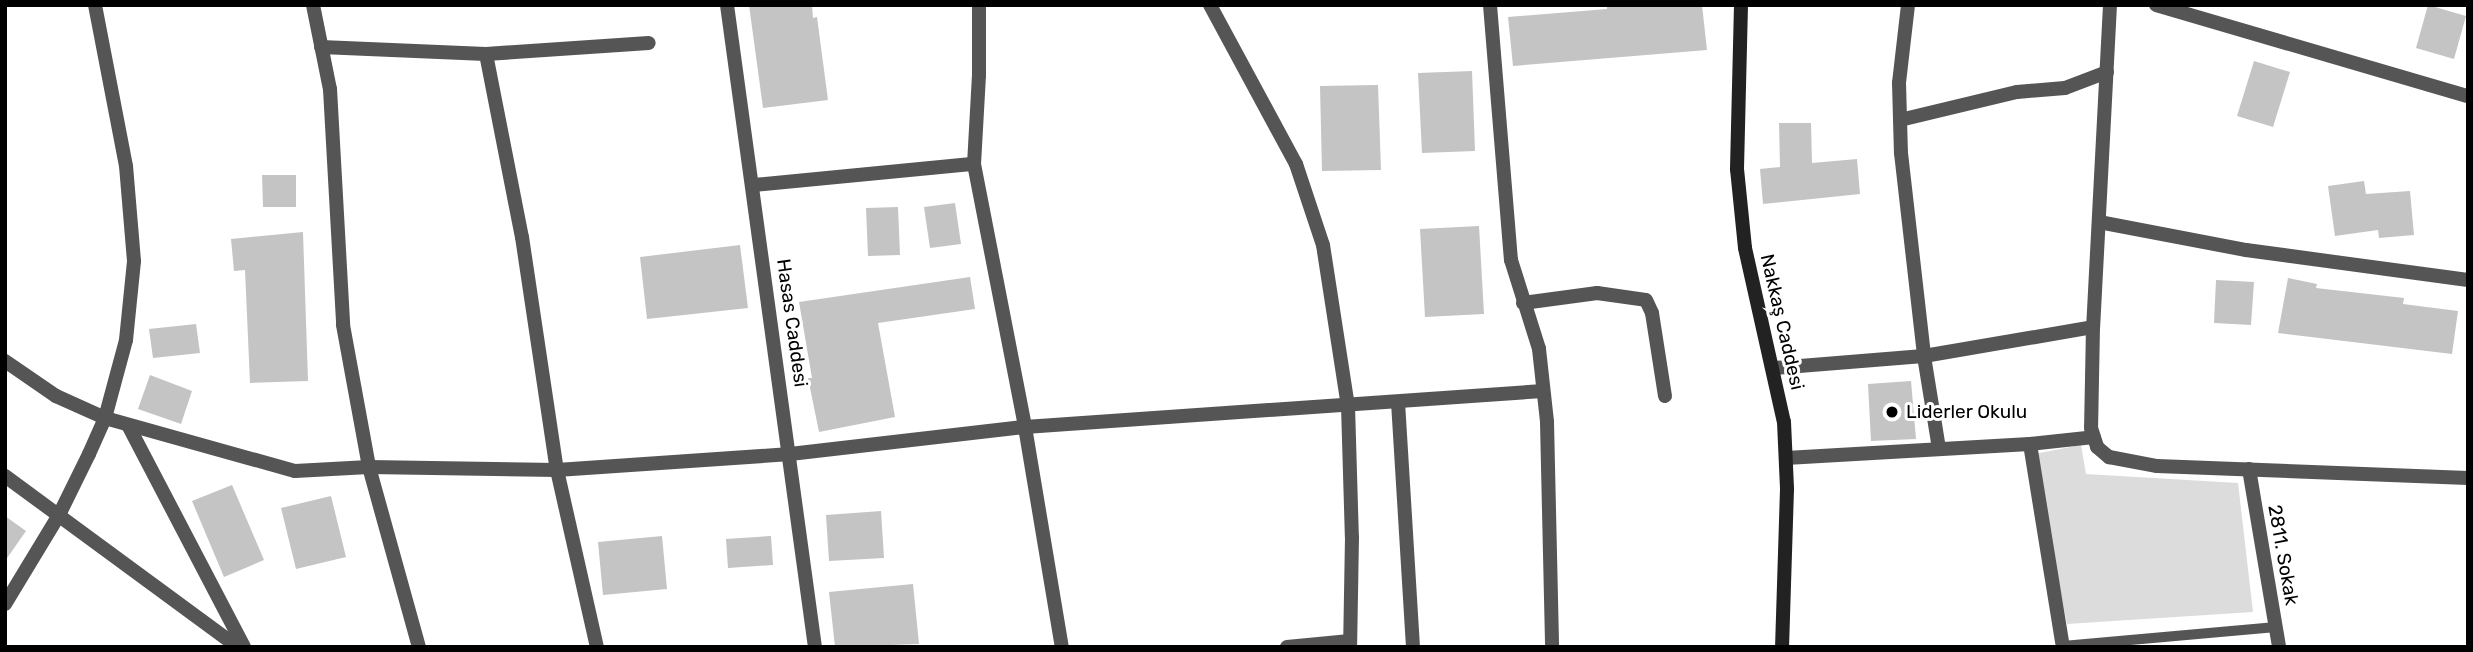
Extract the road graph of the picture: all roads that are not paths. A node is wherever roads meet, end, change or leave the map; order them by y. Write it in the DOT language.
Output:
graph roads {
  1 [pos="95,5"];
  2 [pos="313,5"];
  3 [pos="727,5"];
  4 [pos="979,5"];
  5 [pos="1210,5"];
  6 [pos="1490,5"];
  7 [pos="1741,5"];
  8 [pos="1908,5"];
  9 [pos="2110,5"];
  10 [pos="2156,5"];
  11 [pos="649,43"];
  12 [pos="321,47"];
  13 [pos="486,54"];
  14 [pos="2107,72"];
  15 [pos="2468,96"];
  16 [pos="1900,120"];
  17 [pos="974,164"];
  18 [pos="754,185"];
  19 [pos="2099,222"];
  20 [pos="2468,280"];
  21 [pos="1523,303"];
  22 [pos="2094,327"];
  23 [pos="1924,356"];
  24 [pos="5,361"];
  25 [pos="1774,368"];
  26 [pos="1543,391"];
  27 [pos="1665,397"];
  28 [pos="1398,402"];
  29 [pos="1348,406"];
  30 [pos="105,418"];
  31 [pos="128,425"];
  32 [pos="1025,426"];
  33 [pos="2094,437"];
  34 [pos="2030,444"];
  35 [pos="1939,449"];
  36 [pos="790,454"];
  37 [pos="1786,458"];
  38 [pos="369,467"];
  39 [pos="557,470"];
  40 [pos="2249,470"];
  41 [pos="5,476"];
  42 [pos="2468,478"];
  43 [pos="59,515"];
  44 [pos="5,604"];
  45 [pos="2276,627"];
  46 [pos="1350,644"];
  47 [pos="2063,646"];
  48 [pos="238,647"];
  49 [pos="244,647"];
  50 [pos="419,647"];
  51 [pos="597,647"];
  52 [pos="816,647"];
  53 [pos="1062,647"];
  54 [pos="1287,647"];
  55 [pos="1412,647"];
  56 [pos="1552,647"];
  57 [pos="1782,647"];
  58 [pos="2279,647"];
  1 -- 30 [label="street"];
  2 -- 12 [label="street"];
  3 -- 18 [label="street, Hasas Caddesi"];
  4 -- 17 [label="street"];
  5 -- 29 [label="street"];
  6 -- 21 [label="street"];
  7 -- 25 [label="street, Nakkaş Caddesi"];
  8 -- 16 [label="street"];
  9 -- 14 [label="street"];
  10 -- 15 [label="street"];
  11 -- 13 [label="street"];
  12 -- 13 [label="street"];
  12 -- 38 [label="street"];
  13 -- 39 [label="street"];
  14 -- 16 [label="street"];
  14 -- 19 [label="street"];
  16 -- 23 [label="street"];
  17 -- 18 [label="street"];
  17 -- 32 [label="street"];
  18 -- 36 [label="street, Hasas Caddesi"];
  19 -- 20 [label="street"];
  19 -- 22 [label="street"];
  21 -- 26 [label="street"];
  21 -- 27 [label="street"];
  22 -- 23 [label="street"];
  22 -- 33 [label="street"];
  23 -- 25 [label="street"];
  23 -- 35 [label="street"];
  24 -- 30 [label="street"];
  25 -- 37 [label="street, Nakkaş Caddesi"];
  26 -- 28 [label="street"];
  26 -- 56 [label="street"];
  28 -- 29 [label="street"];
  28 -- 55 [label="street"];
  29 -- 32 [label="street"];
  29 -- 46 [label="street"];
  30 -- 31 [label="street"];
  30 -- 43 [label="street"];
  31 -- 38 [label="street"];
  31 -- 49 [label="street"];
  32 -- 36 [label="street"];
  32 -- 53 [label="street"];
  33 -- 34 [label="street"];
  33 -- 40 [label="street"];
  34 -- 35 [label="street"];
  34 -- 47 [label="street"];
  35 -- 37 [label="street"];
  36 -- 39 [label="street"];
  36 -- 52 [label="street, Hasas Caddesi"];
  37 -- 57 [label="street, Nakkaş Caddesi"];
  38 -- 39 [label="street"];
  38 -- 50 [label="street"];
  39 -- 51 [label="street"];
  40 -- 42 [label="street"];
  40 -- 45 [label="street, 2811. Sokak"];
  41 -- 43 [label="street"];
  43 -- 44 [label="street"];
  43 -- 48 [label="street"];
  45 -- 47 [label="lane"];
  45 -- 58 [label="street, 2811. Sokak"];
  46 -- 54 [label="street"];
}
